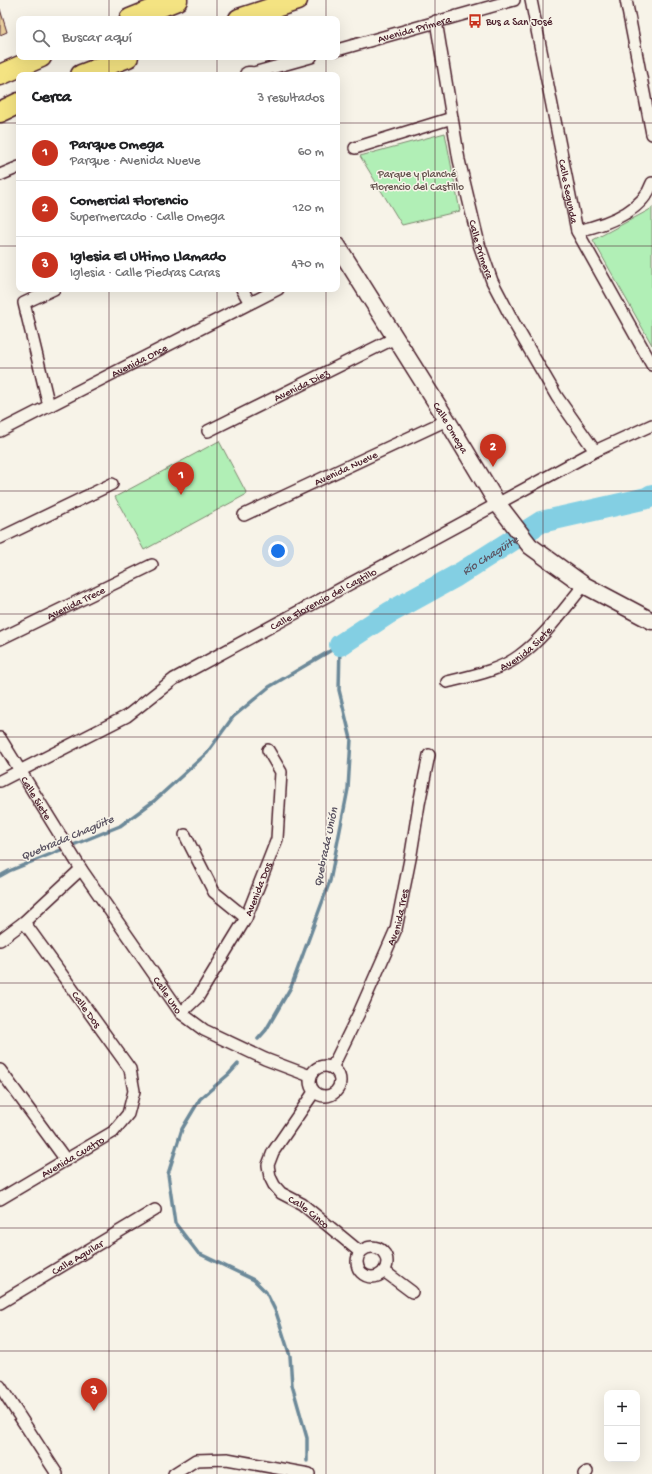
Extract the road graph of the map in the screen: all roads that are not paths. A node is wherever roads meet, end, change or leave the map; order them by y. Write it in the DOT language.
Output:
graph roads {
  1 [pos="176,0"];
  2 [pos="297,0"];
  3 [pos="514,0"];
  4 [pos="532,0"];
  5 [pos="626,0"];
  6 [pos="137,16"];
  7 [pos="248,16"];
  8 [pos="436,21"];
  9 [pos="340,49"];
  10 [pos="35,60"];
  11 [pos="120,60"];
  12 [pos="138,60"];
  13 [pos="301,60"];
  14 [pos="89,72"];
  15 [pos="116,72"];
  16 [pos="260,72"];
  17 [pos="0,75"];
  18 [pos="16,104"];
  19 [pos="16,109"];
  20 [pos="0,112"];
  21 [pos="0,115"];
  22 [pos="452,118"];
  23 [pos="652,134"];
  24 [pos="355,148"];
  25 [pos="16,168"];
  26 [pos="0,175"];
  27 [pos="652,183"];
  28 [pos="577,232"];
  29 [pos="340,256"];
  30 [pos="48,292"];
  31 [pos="244,292"];
  32 [pos="272,292"];
  33 [pos="250,303"];
  34 [pos="395,338"];
  35 [pos="652,365"];
  36 [pos="49,406"];
  37 [pos="447,420"];
  38 [pos="652,425"];
  39 [pos="0,431"];
  40 [pos="208,431"];
  41 [pos="595,451"];
  42 [pos="112,484"];
  43 [pos="497,503"];
  44 [pos="244,515"];
  45 [pos="0,538"];
  46 [pos="152,565"];
  47 [pos="584,585"];
  48 [pos="652,621"];
  49 [pos="0,639"];
  50 [pos="447,682"];
  51 [pos="0,738"];
  52 [pos="268,750"];
  53 [pos="429,755"];
  54 [pos="19,770"];
  55 [pos="0,781"];
  56 [pos="185,835"];
  57 [pos="74,858"];
  58 [pos="81,869"];
  59 [pos="246,918"];
  60 [pos="24,922"];
  61 [pos="0,940"];
  62 [pos="181,1014"];
  63 [pos="332,1068"];
  64 [pos="0,1070"];
  65 [pos="310,1076"];
  66 [pos="314,1092"];
  67 [pos="131,1102"];
  68 [pos="66,1160"];
  69 [pos="0,1200"];
  70 [pos="155,1210"];
  71 [pos="360,1252"];
  72 [pos="384,1271"];
  73 [pos="412,1292"];
  74 [pos="0,1303"];
  75 [pos="0,1386"];
  76 [pos="57,1474"];
  77 [pos="174,1474"];
  78 [pos="309,1474"];
  1 -- 6 [label="highway"];
  2 -- 7 [label="highway"];
  3 -- 8 [label="street, Avenida Primera"];
  4 -- 28 [label="street, Calle Segunda"];
  5 -- 23 [label="street"];
  8 -- 9 [label="street, Avenida Primera"];
  8 -- 22 [label="street, Calle Primera"];
  10 -- 17 [label="highway"];
  11 -- 14 [label="highway"];
  12 -- 15 [label="highway"];
  13 -- 16 [label="street"];
  18 -- 20 [label="highway"];
  19 -- 21 [label="highway"];
  22 -- 24 [label="street"];
  22 -- 41 [label="street, Calle Primera"];
  25 -- 26 [label="street"];
  27 -- 28 [label="street"];
  28 -- 35 [label="street, Calle Segunda"];
  29 -- 34 [label="street, Calle Omega"];
  30 -- 36 [label="street"];
  31 -- 33 [label="street"];
  32 -- 33 [label="street, Avenida Once"];
  33 -- 36 [label="street, Avenida Once"];
  34 -- 37 [label="street, Calle Omega"];
  34 -- 40 [label="street, Avenida Diez"];
  36 -- 39 [label="street, Avenida Once"];
  37 -- 43 [label="street, Calle Omega"];
  37 -- 44 [label="street, Avenida Nueve"];
  38 -- 41 [label="street, Calle Florencio del Castillo"];
  41 -- 43 [label="street, Calle Florencio del Castillo"];
  42 -- 45 [label="street"];
  43 -- 47 [label="street, Calle Omega"];
  43 -- 54 [label="street, Calle Florencio del Castillo"];
  46 -- 49 [label="street, Avenida Trece"];
  47 -- 48 [label="street, Calle Omega"];
  47 -- 50 [label="street, Avenida Siete"];
  51 -- 54 [label="street, Calle Siete"];
  52 -- 59 [label="street, Avenida Dos"];
  53 -- 63 [label="street, Avenida Tres"];
  54 -- 55 [label="street, Calle Florencio del Castillo"];
  54 -- 57 [label="street, Calle Siete"];
  56 -- 59 [label="street"];
  57 -- 58 [label="street, Calle Uno"];
  58 -- 60 [label="street"];
  58 -- 62 [label="street, Calle Uno"];
  59 -- 62 [label="street, Avenida Dos"];
  60 -- 61 [label="street"];
  60 -- 67 [label="street, Calle Dos"];
  62 -- 65 [label="street, Calle Uno"];
  63 -- 65 [label="street"];
  63 -- 66 [label="street"];
  64 -- 68 [label="street"];
  65 -- 66 [label="street"];
  66 -- 71 [label="street, Calle Cinco"];
  67 -- 68 [label="street, Avenida Cuatro"];
  68 -- 69 [label="street, Avenida Cuatro"];
  70 -- 74 [label="street, Calle Aguilar"];
  71 -- 72 [label="street"];
  71 -- 72 [label="street"];
  72 -- 73 [label="street"];
  75 -- 76 [label="street"];
  77 -- 78 [label="street"];
}
